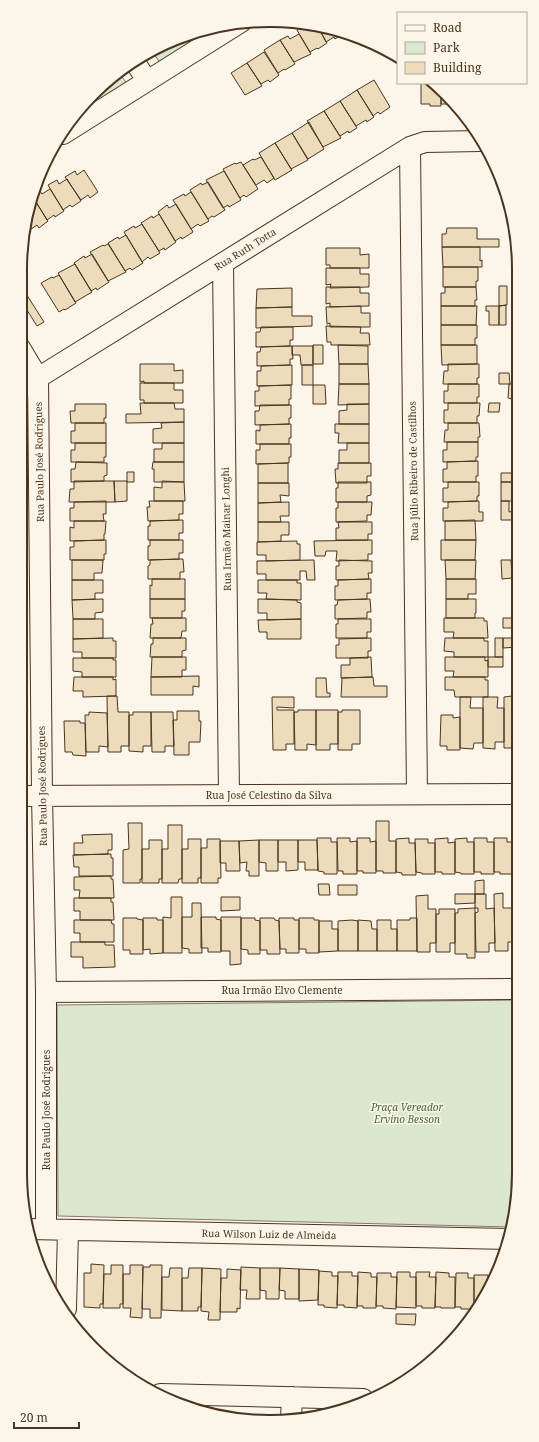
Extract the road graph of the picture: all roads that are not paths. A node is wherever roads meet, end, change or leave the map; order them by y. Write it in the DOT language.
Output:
graph roads {
  1 [pos="226,31"];
  2 [pos="138,66"];
  3 [pos="147,81"];
  4 [pos="73,128"];
  5 [pos="476,142"];
  6 [pos="410,147"];
  7 [pos="223,263"];
  8 [pos="27,360"];
  9 [pos="38,378"];
  10 [pos="27,385"];
  11 [pos="417,794"];
  12 [pos="512,794"];
  13 [pos="229,795"];
  14 [pos="27,796"];
  15 [pos="42,796"];
  16 [pos="512,988"];
  17 [pos="46,992"];
  18 [pos="37,1229"];
  19 [pos="68,1230"];
  20 [pos="503,1239"];
  21 [pos="66,1304"];
  22 [pos="171,1394"];
  23 [pos="292,1397"];
  24 [pos="357,1399"];
  25 [pos="291,1414"];
  1 -- 3 [label="street"];
  2 -- 3 [label="street"];
  3 -- 4 [label="street"];
  5 -- 6 [label="street, Rua Ruth Totta"];
  6 -- 7 [label="street, Rua Ruth Totta"];
  6 -- 11 [label="street, Rua Júlio Ribeiro de Castilhos"];
  7 -- 9 [label="street, Rua Ruth Totta"];
  7 -- 13 [label="street, Rua Irmão Mainar Longhi"];
  8 -- 9 [label="street"];
  9 -- 10 [label="street, Rua Ruth Totta"];
  9 -- 15 [label="street, Rua Paulo José Rodrigues"];
  11 -- 12 [label="street, Rua José Celestino da Silva"];
  11 -- 13 [label="street, Rua José Celestino da Silva"];
  13 -- 15 [label="street, Rua José Celestino da Silva"];
  14 -- 15 [label="street, Rua José Celestino da Silva"];
  15 -- 17 [label="street, Rua Paulo José Rodrigues"];
  16 -- 17 [label="street, Rua Irmão Elvo Clemente"];
  17 -- 18 [label="street, Rua Paulo José Rodrigues"];
  18 -- 19 [label="street, Rua Wilson Luiz de Almeida"];
  19 -- 20 [label="street, Rua Wilson Luiz de Almeida"];
  19 -- 21 [label="street"];
  22 -- 23 [label="street"];
  23 -- 24 [label="street"];
  23 -- 25 [label="street"];
}
